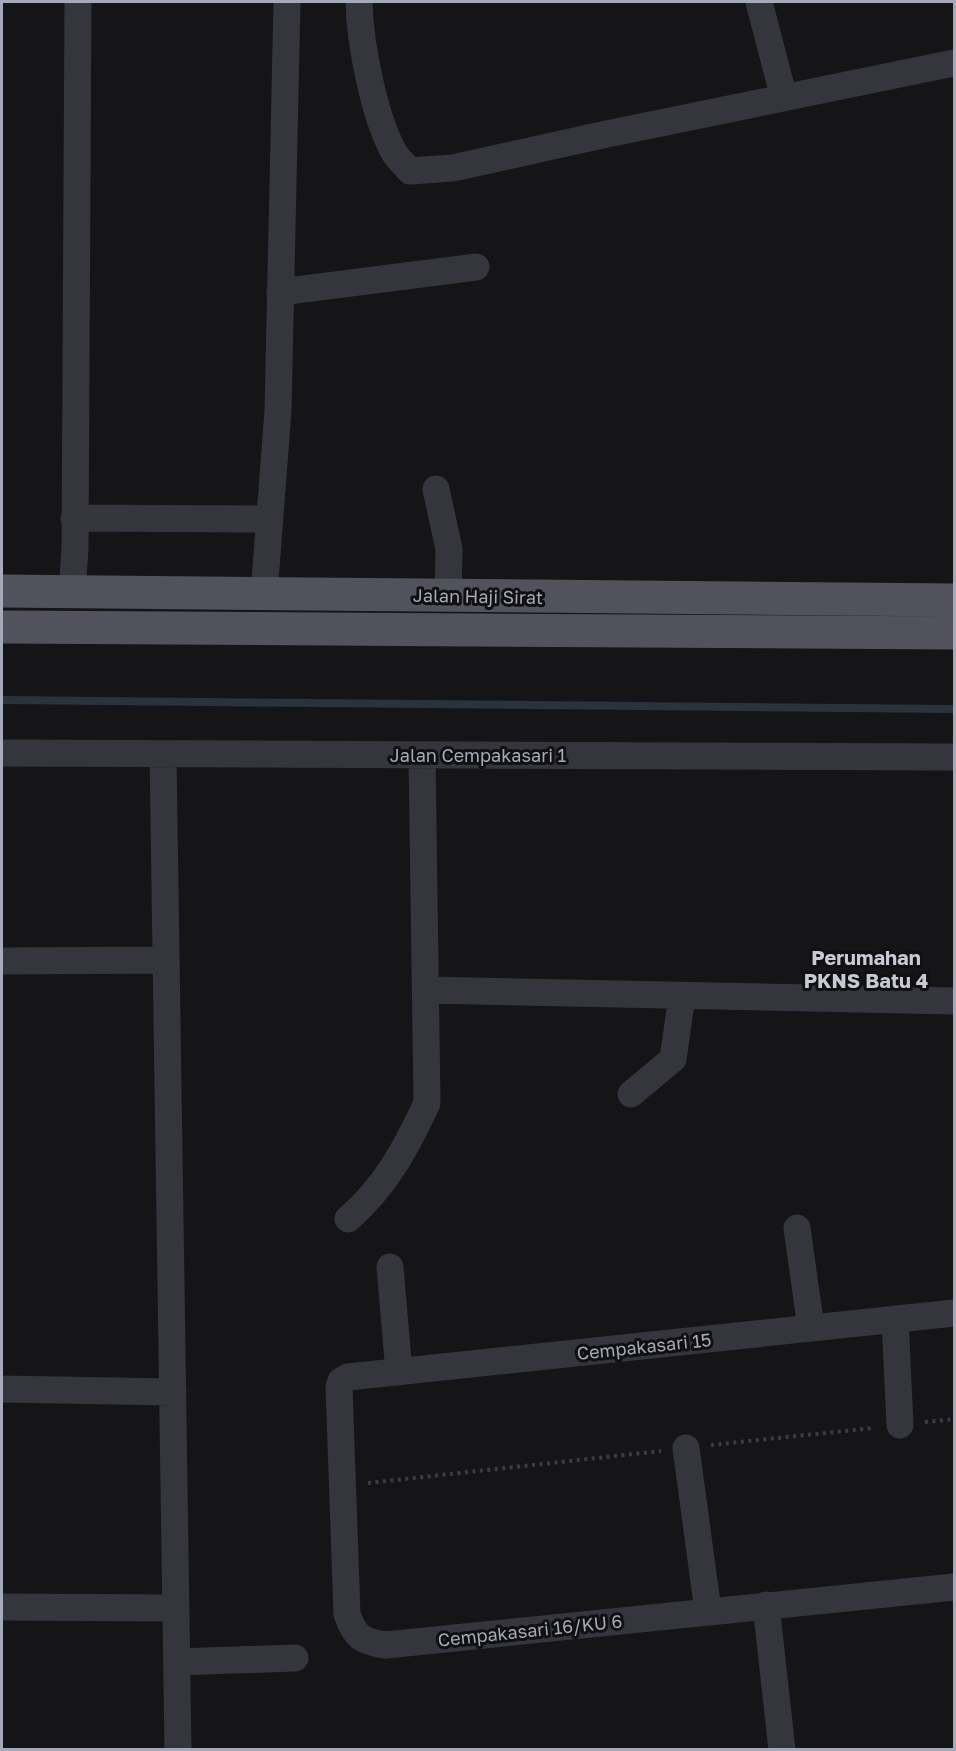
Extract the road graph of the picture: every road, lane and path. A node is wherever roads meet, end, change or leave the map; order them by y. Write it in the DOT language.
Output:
graph roads {
  1 [pos="78,2"];
  2 [pos="287,2"];
  3 [pos="359,2"];
  4 [pos="759,2"];
  5 [pos="954,63"];
  6 [pos="784,98"];
  7 [pos="476,267"];
  8 [pos="280,292"];
  9 [pos="435,489"];
  10 [pos="74,519"];
  11 [pos="269,519"];
  12 [pos="2,591"];
  13 [pos="72,592"];
  14 [pos="264,594"];
  15 [pos="448,596"];
  16 [pos="954,600"];
  17 [pos="2,627"];
  18 [pos="954,633"];
  19 [pos="2,753"];
  20 [pos="163,754"];
  21 [pos="423,755"];
  22 [pos="954,757"];
  23 [pos="166,960"];
  24 [pos="2,961"];
  25 [pos="427,990"];
  26 [pos="682,996"];
  27 [pos="954,1001"];
  28 [pos="631,1094"];
  29 [pos="348,1219"];
  30 [pos="797,1228"];
  31 [pos="390,1267"];
  32 [pos="954,1312"];
  33 [pos="895,1319"];
  34 [pos="811,1328"];
  35 [pos="399,1372"];
  36 [pos="339,1387"];
  37 [pos="2,1389"];
  38 [pos="173,1392"];
  39 [pos="954,1419"];
  40 [pos="900,1425"];
  41 [pos="686,1448"];
  42 [pos="342,1486"];
  43 [pos="954,1587"];
  44 [pos="766,1605"];
  45 [pos="2,1607"];
  46 [pos="176,1608"];
  47 [pos="708,1611"];
  48 [pos="295,1658"];
  49 [pos="177,1662"];
  50 [pos="178,1749"];
  51 [pos="782,1749"];
  1 -- 10 [label="street"];
  2 -- 8 [label="street"];
  3 -- 6 [label="street"];
  4 -- 6 [label="street"];
  5 -- 6 [label="street"];
  7 -- 8 [label="street"];
  8 -- 11 [label="street"];
  9 -- 15 [label="street"];
  10 -- 11 [label="street"];
  10 -- 13 [label="street"];
  11 -- 14 [label="street"];
  12 -- 13 [label="main road, Jalan Haji Sirat"];
  13 -- 14 [label="main road, Jalan Haji Sirat"];
  14 -- 15 [label="main road, Jalan Haji Sirat"];
  15 -- 16 [label="main road, Jalan Haji Sirat"];
  17 -- 18 [label="main road, Jalan Haji Sirat"];
  19 -- 20 [label="street, Jalan Cempakasari 1"];
  20 -- 21 [label="street, Jalan Cempakasari 1"];
  20 -- 23 [label="street"];
  21 -- 22 [label="street, Jalan Cempakasari 1"];
  21 -- 25 [label="street"];
  23 -- 24 [label="street"];
  23 -- 38 [label="street"];
  25 -- 26 [label="street"];
  25 -- 29 [label="street"];
  26 -- 27 [label="street"];
  26 -- 28 [label="street"];
  30 -- 34 [label="street"];
  31 -- 35 [label="street"];
  32 -- 33 [label="street, Cempakasari 15"];
  33 -- 34 [label="street, Cempakasari 15"];
  33 -- 40 [label="street"];
  34 -- 35 [label="street, Cempakasari 15"];
  35 -- 36 [label="street, Cempakasari 15"];
  36 -- 42 [label="street, Cempakasari 16/KU 6"];
  37 -- 38 [label="street"];
  38 -- 46 [label="street"];
  39 -- 40 [label="path"];
  40 -- 41 [label="path"];
  41 -- 42 [label="path"];
  41 -- 47 [label="street"];
  42 -- 47 [label="street, Cempakasari 16/KU 6"];
  43 -- 44 [label="street, Cempakasari 16/KU 6"];
  44 -- 47 [label="street, Cempakasari 16/KU 6"];
  44 -- 51 [label="street"];
  45 -- 46 [label="street"];
  46 -- 49 [label="street"];
  48 -- 49 [label="street"];
  49 -- 50 [label="street"];
}
